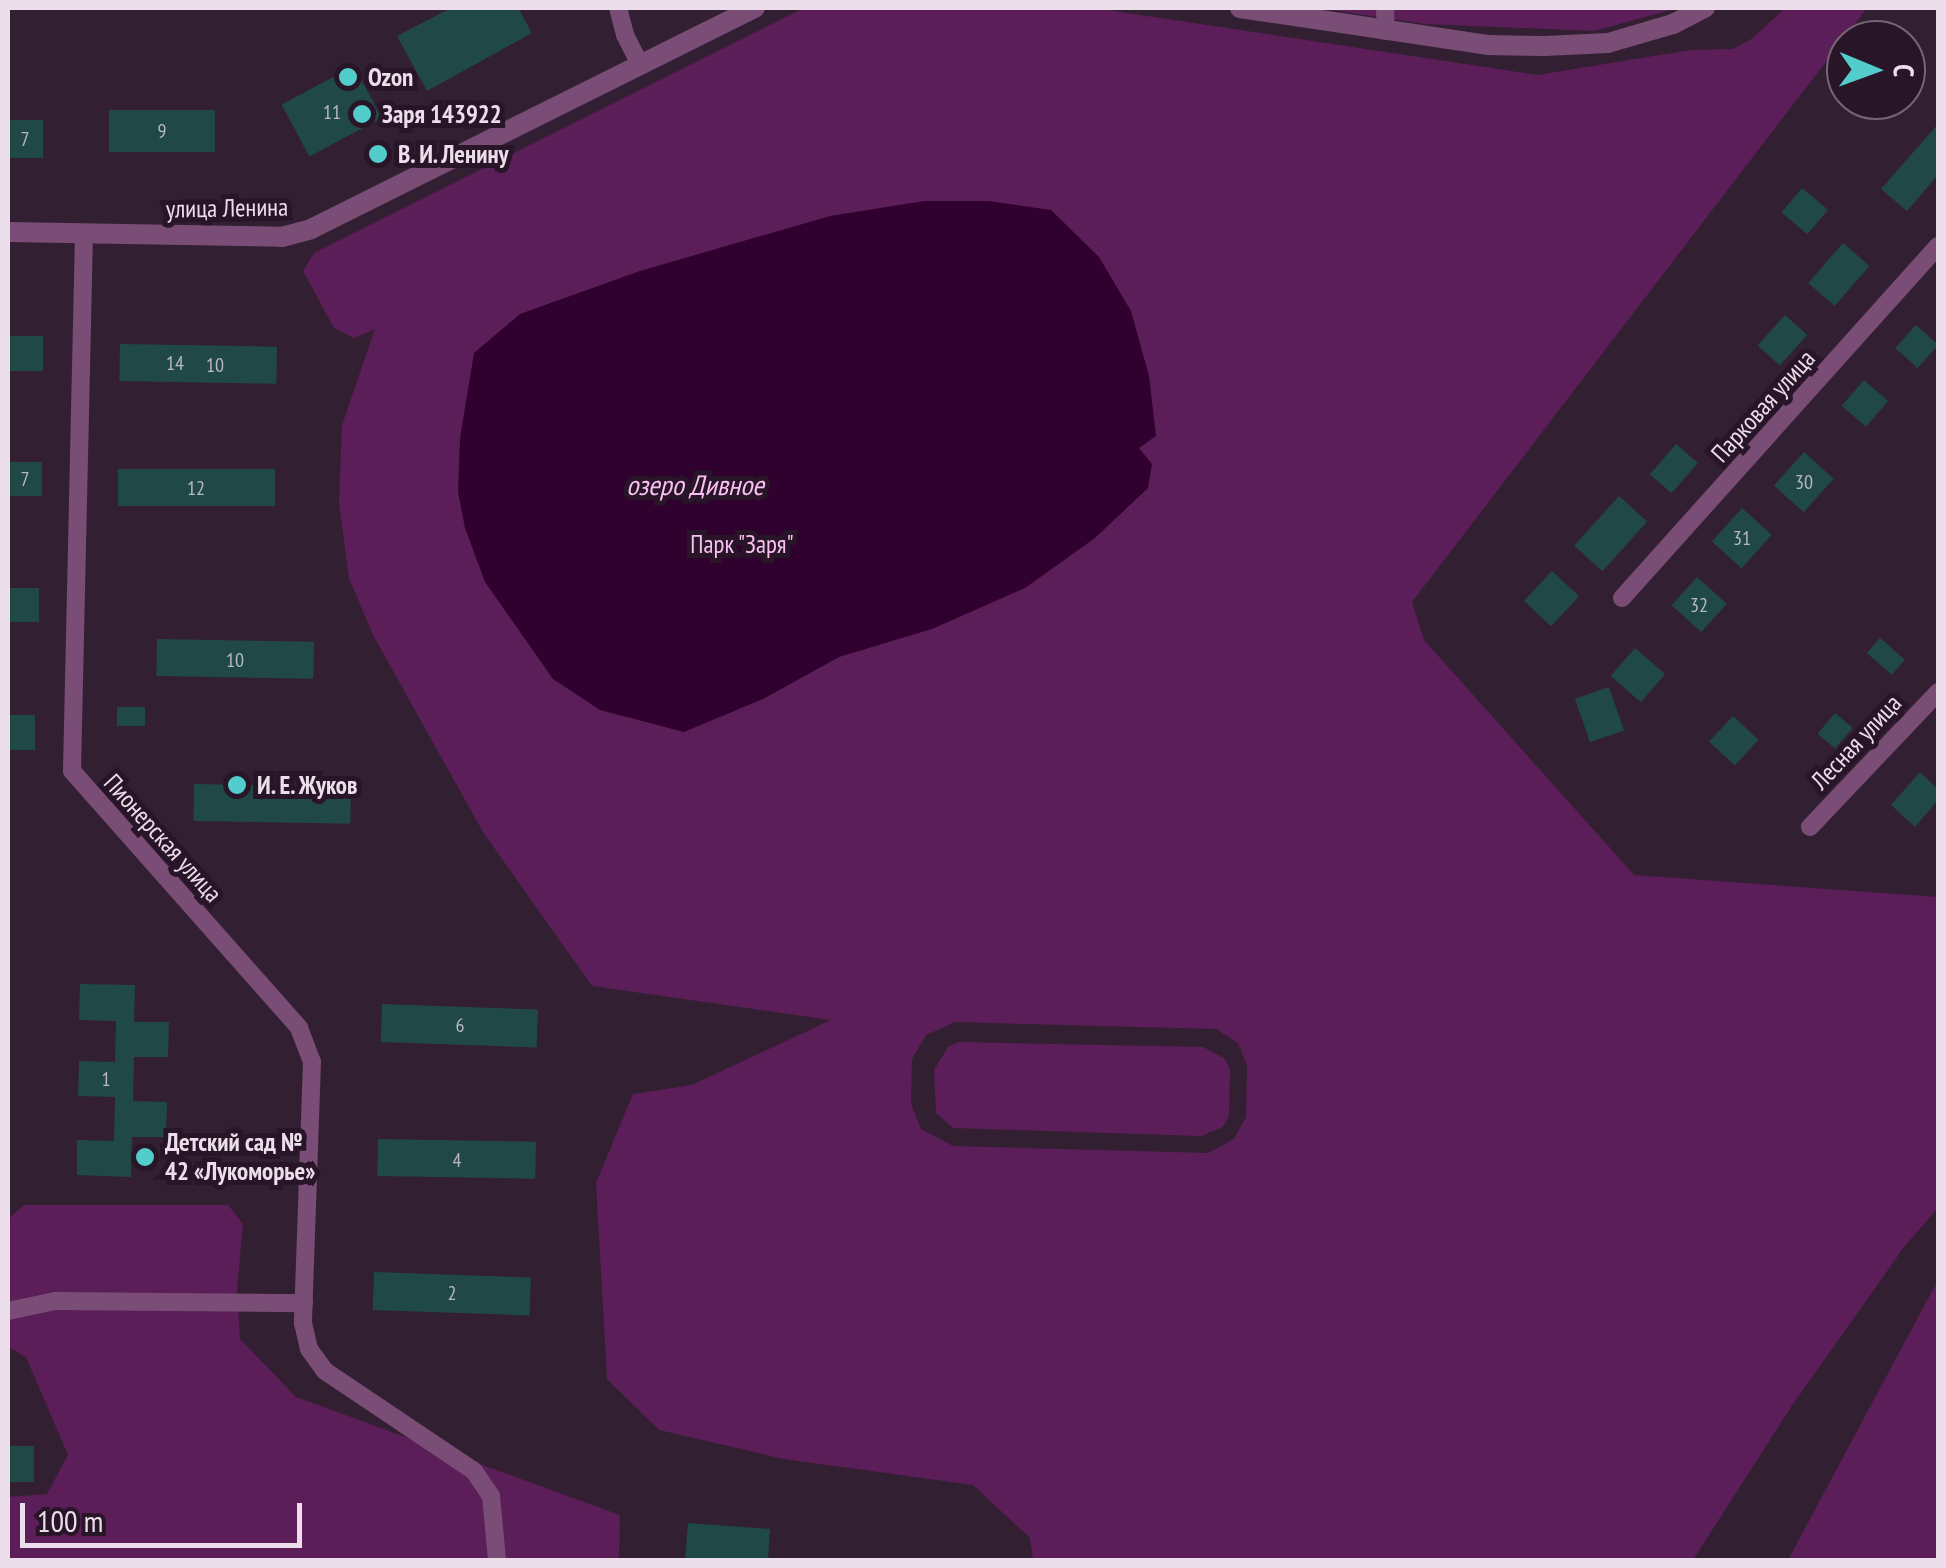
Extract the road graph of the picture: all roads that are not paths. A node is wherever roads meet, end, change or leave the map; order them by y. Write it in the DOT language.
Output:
graph roads {
  1 [pos="618,8"];
  2 [pos="755,8"];
  3 [pos="1240,8"];
  4 [pos="1385,8"];
  5 [pos="1704,8"];
  6 [pos="1386,31"];
  7 [pos="639,62"];
  8 [pos="8,232"];
  9 [pos="84,233"];
  10 [pos="1938,246"];
  11 [pos="1622,598"];
  12 [pos="1938,692"];
  13 [pos="1810,827"];
  14 [pos="304,1302"];
  15 [pos="8,1311"];
  16 [pos="497,1560"];
  1 -- 7 [label="street"];
  2 -- 7 [label="street, улица Ленина"];
  3 -- 6 [label="street"];
  4 -- 6 [label="street"];
  5 -- 6 [label="street"];
  7 -- 9 [label="street, улица Ленина"];
  8 -- 9 [label="street, улица Ленина"];
  9 -- 14 [label="street, Пионерская улица"];
  10 -- 11 [label="street, Парковая улица"];
  12 -- 13 [label="street, Лесная улица"];
  14 -- 15 [label="street"];
  14 -- 16 [label="street, Пионерская улица"];
}
